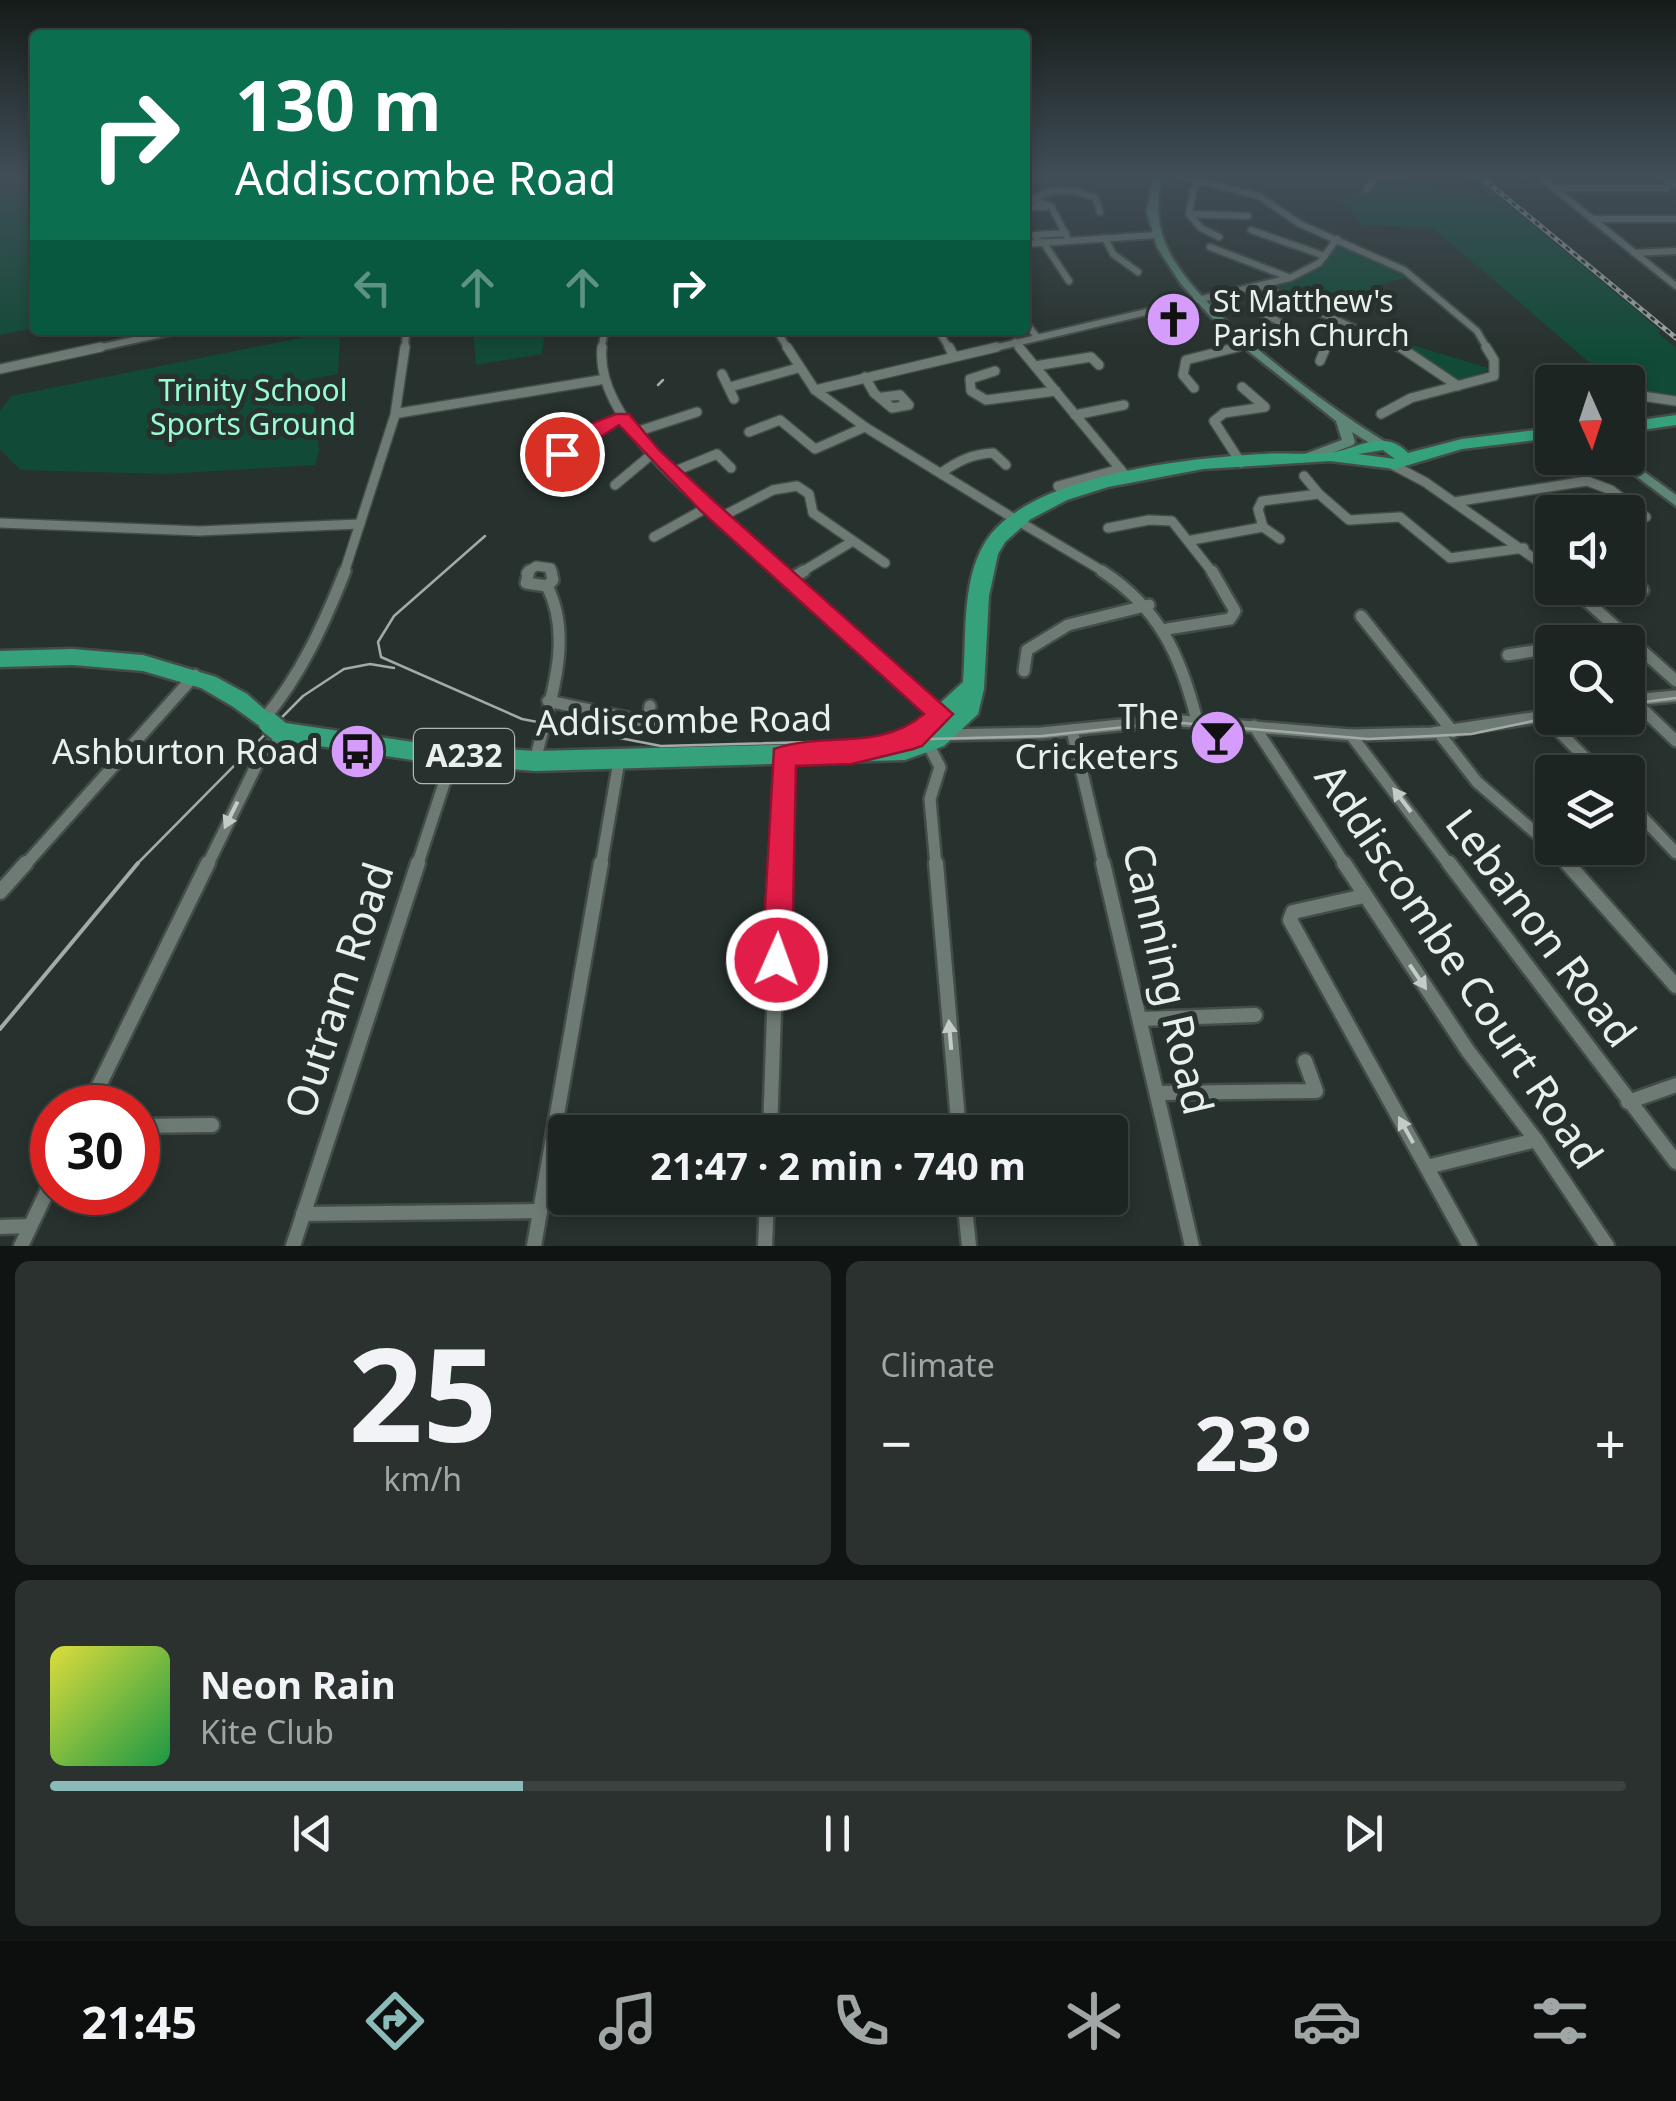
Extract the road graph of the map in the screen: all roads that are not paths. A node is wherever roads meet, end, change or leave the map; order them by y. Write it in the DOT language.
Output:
graph roads {
  1 [pos="1152,235"];
  2 [pos="1154,235"];
  3 [pos="1215,235"];
  4 [pos="1266,235"];
  5 [pos="1326,235"];
  6 [pos="1612,235"];
  7 [pos="1068,237"];
  8 [pos="1219,237"];
  9 [pos="1104,238"];
  10 [pos="1337,240"];
  11 [pos="1041,243"];
  12 [pos="1030,244"];
  13 [pos="1210,247"];
  14 [pos="1676,251"];
  15 [pos="1634,253"];
  16 [pos="1325,256"];
  17 [pos="1138,272"];
  18 [pos="1290,278"];
  19 [pos="1069,280"];
  20 [pos="1261,286"];
  21 [pos="1676,286"];
  22 [pos="1284,297"];
  23 [pos="1198,300"];
  24 [pos="1345,325"];
  25 [pos="1030,328"];
  26 [pos="1288,329"];
  27 [pos="156,335"];
  28 [pos="406,335"];
  29 [pos="604,335"];
  30 [pos="779,335"];
  31 [pos="941,335"];
  32 [pos="1038,337"];
  33 [pos="1016,342"];
  34 [pos="1251,344"];
  35 [pos="954,356"];
  36 [pos="1319,357"];
  37 [pos="1098,365"];
  38 [pos="1035,366"];
  39 [pos="798,368"];
  40 [pos="0,369"];
  41 [pos="995,371"];
  42 [pos="722,374"];
  43 [pos="865,378"];
  44 [pos="600,380"];
  45 [pos="1458,386"];
  46 [pos="730,387"];
  47 [pos="1242,387"];
  48 [pos="1194,388"];
  49 [pos="816,390"];
  50 [pos="1056,391"];
  51 [pos="1645,396"];
  52 [pos="883,397"];
  53 [pos="734,398"];
  54 [pos="1676,401"];
  55 [pos="1124,406"];
  56 [pos="697,412"];
  57 [pos="398,413"];
  58 [pos="1381,414"];
  59 [pos="1076,415"];
  60 [pos="622,418"];
  61 [pos="1344,421"];
  62 [pos="1676,424"];
  63 [pos="865,427"];
  64 [pos="1645,428"];
  65 [pos="636,432"];
  66 [pos="749,432"];
  67 [pos="1535,437"];
  68 [pos="1385,453"];
  69 [pos="562,454"];
  70 [pos="652,454"];
  71 [pos="1241,463"];
  72 [pos="1006,465"];
  73 [pos="1305,467"];
  74 [pos="731,468"];
  75 [pos="1179,470"];
  76 [pos="673,472"];
  77 [pos="1123,472"];
  78 [pos="941,473"];
  79 [pos="1640,475"];
  80 [pos="616,485"];
  81 [pos="1319,494"];
  82 [pos="1454,502"];
  83 [pos="1676,502"];
  84 [pos="708,507"];
  85 [pos="720,517"];
  86 [pos="1646,517"];
  87 [pos="0,523"];
  88 [pos="1021,523"];
  89 [pos="360,524"];
  90 [pos="1262,527"];
  91 [pos="1108,528"];
  92 [pos="654,537"];
  93 [pos="1280,539"];
  94 [pos="1192,540"];
  95 [pos="853,541"];
  96 [pos="1524,548"];
  97 [pos="1535,557"];
  98 [pos="885,563"];
  99 [pos="792,578"];
  100 [pos="547,586"];
  101 [pos="1149,605"];
  102 [pos="1592,605"];
  103 [pos="1361,616"];
  104 [pos="1615,625"];
  105 [pos="1168,629"];
  106 [pos="1535,651"];
  107 [pos="1645,652"];
  108 [pos="1508,655"];
  109 [pos="0,660"];
  110 [pos="1024,670"];
  111 [pos="196,674"];
  112 [pos="1676,680"];
  113 [pos="1676,696"];
  114 [pos="1645,699"];
  115 [pos="548,701"];
  116 [pos="650,706"];
  117 [pos="1645,714"];
  118 [pos="1535,718"];
  119 [pos="1197,721"];
  120 [pos="648,722"];
  121 [pos="661,725"];
  122 [pos="1254,726"];
  123 [pos="273,727"];
  124 [pos="937,730"];
  125 [pos="1446,732"];
  126 [pos="1351,735"];
  127 [pos="1564,735"];
  128 [pos="1075,736"];
  129 [pos="1676,741"];
  130 [pos="1583,755"];
  131 [pos="453,756"];
  132 [pos="783,756"];
  133 [pos="535,760"];
  134 [pos="619,761"];
  135 [pos="1645,820"];
  136 [pos="1535,832"];
  137 [pos="1676,852"];
  138 [pos="1569,865"];
  139 [pos="0,892"];
  140 [pos="1364,896"];
  141 [pos="1676,986"];
  142 [pos="1254,1015"];
  143 [pos="1142,1018"];
  144 [pos="1305,1061"];
  145 [pos="99,1085"];
  146 [pos="1676,1086"];
  147 [pos="1159,1093"];
  148 [pos="1628,1102"];
  149 [pos="771,1115"];
  150 [pos="958,1115"];
  151 [pos="212,1124"];
  152 [pos="160,1125"];
  153 [pos="1536,1140"];
  154 [pos="1676,1162"];
  155 [pos="1427,1168"];
  156 [pos="540,1211"];
  157 [pos="303,1214"];
  158 [pos="35,1215"];
  159 [pos="767,1215"];
  160 [pos="966,1215"];
  161 [pos="30,1226"];
  162 [pos="0,1227"];
  163 [pos="21,1246"];
  164 [pos="293,1246"];
  165 [pos="534,1246"];
  166 [pos="766,1246"];
  167 [pos="969,1246"];
  168 [pos="1192,1246"];
  169 [pos="1470,1246"];
  170 [pos="1606,1246"];
  1 -- 9 [label="street"];
  2 -- 23 [label="main road"];
  3 -- 8 [label="street"];
  4 -- 16 [label="street"];
  5 -- 10 [label="street"];
  6 -- 15 [label="street"];
  7 -- 9 [label="street"];
  7 -- 11 [label="street"];
  9 -- 17 [label="street"];
  10 -- 16 [label="street"];
  10 -- 45 [label="street"];
  11 -- 12 [label="street"];
  11 -- 19 [label="street"];
  13 -- 18 [label="street"];
  14 -- 15 [label="street"];
  15 -- 21 [label="street"];
  16 -- 18 [label="street"];
  18 -- 20 [label="street"];
  20 -- 22 [label="street"];
  20 -- 23 [label="street"];
  22 -- 24 [label="street"];
  22 -- 26 [label="street"];
  23 -- 32 [label="street"];
  23 -- 34 [label="main road"];
  24 -- 36 [label="street"];
  24 -- 45 [label="street"];
  25 -- 32 [label="street"];
  27 -- 40 [label="street"];
  28 -- 57 [label="street"];
  29 -- 44 [label="street"];
  30 -- 39 [label="street"];
  31 -- 35 [label="street"];
  32 -- 33 [label="street"];
  33 -- 35 [label="street"];
  33 -- 38 [label="street"];
  34 -- 48 [label="street"];
  34 -- 61 [label="main road"];
  35 -- 43 [label="street"];
  37 -- 38 [label="street"];
  38 -- 50 [label="street"];
  39 -- 46 [label="street"];
  39 -- 49 [label="street"];
  41 -- 50 [label="street"];
  42 -- 46 [label="street"];
  43 -- 49 [label="street"];
  43 -- 52 [label="street"];
  44 -- 57 [label="street"];
  44 -- 60 [label="street"];
  45 -- 58 [label="street"];
  46 -- 53 [label="street"];
  47 -- 71 [label="street"];
  49 -- 63 [label="street"];
  50 -- 59 [label="street"];
  51 -- 54 [label="street"];
  55 -- 59 [label="street"];
  56 -- 65 [label="street"];
  57 -- 89 [label="street"];
  59 -- 77 [label="street"];
  60 -- 65 [label="street"];
  60 -- 69 [label="street"];
  61 -- 68 [label="main road"];
  61 -- 73 [label="main road"];
  62 -- 64 [label="highway"];
  63 -- 66 [label="street"];
  63 -- 78 [label="street"];
  65 -- 70 [label="street"];
  67 -- 68 [label="highway"];
  68 -- 73 [label="highway"];
  68 -- 82 [label="street"];
  70 -- 76 [label="street"];
  70 -- 80 [label="street"];
  71 -- 73 [label="highway"];
  71 -- 75 [label="highway"];
  72 -- 78 [label="street"];
  73 -- 81 [label="street"];
  74 -- 76 [label="street"];
  75 -- 77 [label="highway"];
  75 -- 88 [label="highway"];
  76 -- 84 [label="street"];
  77 -- 88 [label="highway"];
  78 -- 88 [label="street"];
  79 -- 83 [label="main road"];
  81 -- 90 [label="street"];
  81 -- 96 [label="street"];
  82 -- 86 [label="street"];
  82 -- 96 [label="street"];
  84 -- 85 [label="street"];
  84 -- 92 [label="street"];
  85 -- 95 [label="street"];
  85 -- 99 [label="street"];
  87 -- 89 [label="street"];
  88 -- 101 [label="street"];
  88 -- 124 [label="highway"];
  89 -- 123 [label="street"];
  90 -- 93 [label="street"];
  90 -- 94 [label="street"];
  91 -- 94 [label="street"];
  94 -- 105 [label="street"];
  95 -- 98 [label="street"];
  95 -- 99 [label="street"];
  96 -- 97 [label="street"];
  99 -- 124 [label="street"];
  100 -- 115 [label="street"];
  101 -- 105 [label="street"];
  101 -- 110 [label="street"];
  102 -- 104 [label="street"];
  103 -- 125 [label="street"];
  105 -- 119 [label="street"];
  106 -- 108 [label="street"];
  107 -- 112 [label="street"];
  109 -- 111 [label="highway, Addiscombe Road / A232"];
  111 -- 123 [label="highway, Addiscombe Road / A232"];
  111 -- 139 [label="street"];
  113 -- 114 [label="street"];
  115 -- 120 [label="street"];
  115 -- 133 [label="street"];
  116 -- 120 [label="street"];
  117 -- 129 [label="street"];
  118 -- 125 [label="street, Addiscombe Road"];
  119 -- 122 [label="street, Addiscombe Road"];
  119 -- 128 [label="street, Addiscombe Road"];
  120 -- 121 [label="street"];
  122 -- 126 [label="street, Addiscombe Road"];
  122 -- 140 [label="street, Addiscombe Court Road"];
  123 -- 131 [label="highway, Addiscombe Road / A232"];
  123 -- 145 [label="street, one-way"];
  124 -- 128 [label="street, Addiscombe Road"];
  124 -- 132 [label="highway, Addiscombe Road / A232"];
  150 -- 124 [label="street, one-way"];
  125 -- 126 [label="street, Addiscombe Road"];
  125 -- 136 [label="street"];
  148 -- 126 [label="street, Lebanon Road, one-way"];
  127 -- 130 [label="street"];
  128 -- 143 [label="street, Canning Road"];
  131 -- 133 [label="highway, Addiscombe Road / A232"];
  131 -- 157 [label="street, Outram Road"];
  132 -- 134 [label="highway, Addiscombe Road / A232"];
  132 -- 149 [label="street"];
  133 -- 134 [label="highway, Addiscombe Road / A232"];
  134 -- 156 [label="street"];
  135 -- 137 [label="street"];
  138 -- 141 [label="street"];
  140 -- 153 [label="street, Addiscombe Court Road, one-way"];
  155 -- 140 [label="street, one-way"];
  142 -- 143 [label="street"];
  143 -- 147 [label="street, Canning Road"];
  144 -- 147 [label="street"];
  146 -- 148 [label="street"];
  147 -- 168 [label="street, Canning Road"];
  148 -- 154 [label="street, Lebanon Road"];
  151 -- 152 [label="street"];
  153 -- 155 [label="street"];
  153 -- 170 [label="street, Addiscombe Court Road"];
  155 -- 169 [label="street"];
  156 -- 157 [label="street"];
  156 -- 165 [label="street"];
  157 -- 164 [label="street, Outram Road"];
  158 -- 161 [label="street"];
  159 -- 166 [label="street"];
  160 -- 167 [label="street"];
  161 -- 162 [label="street"];
  161 -- 163 [label="street"];
}
